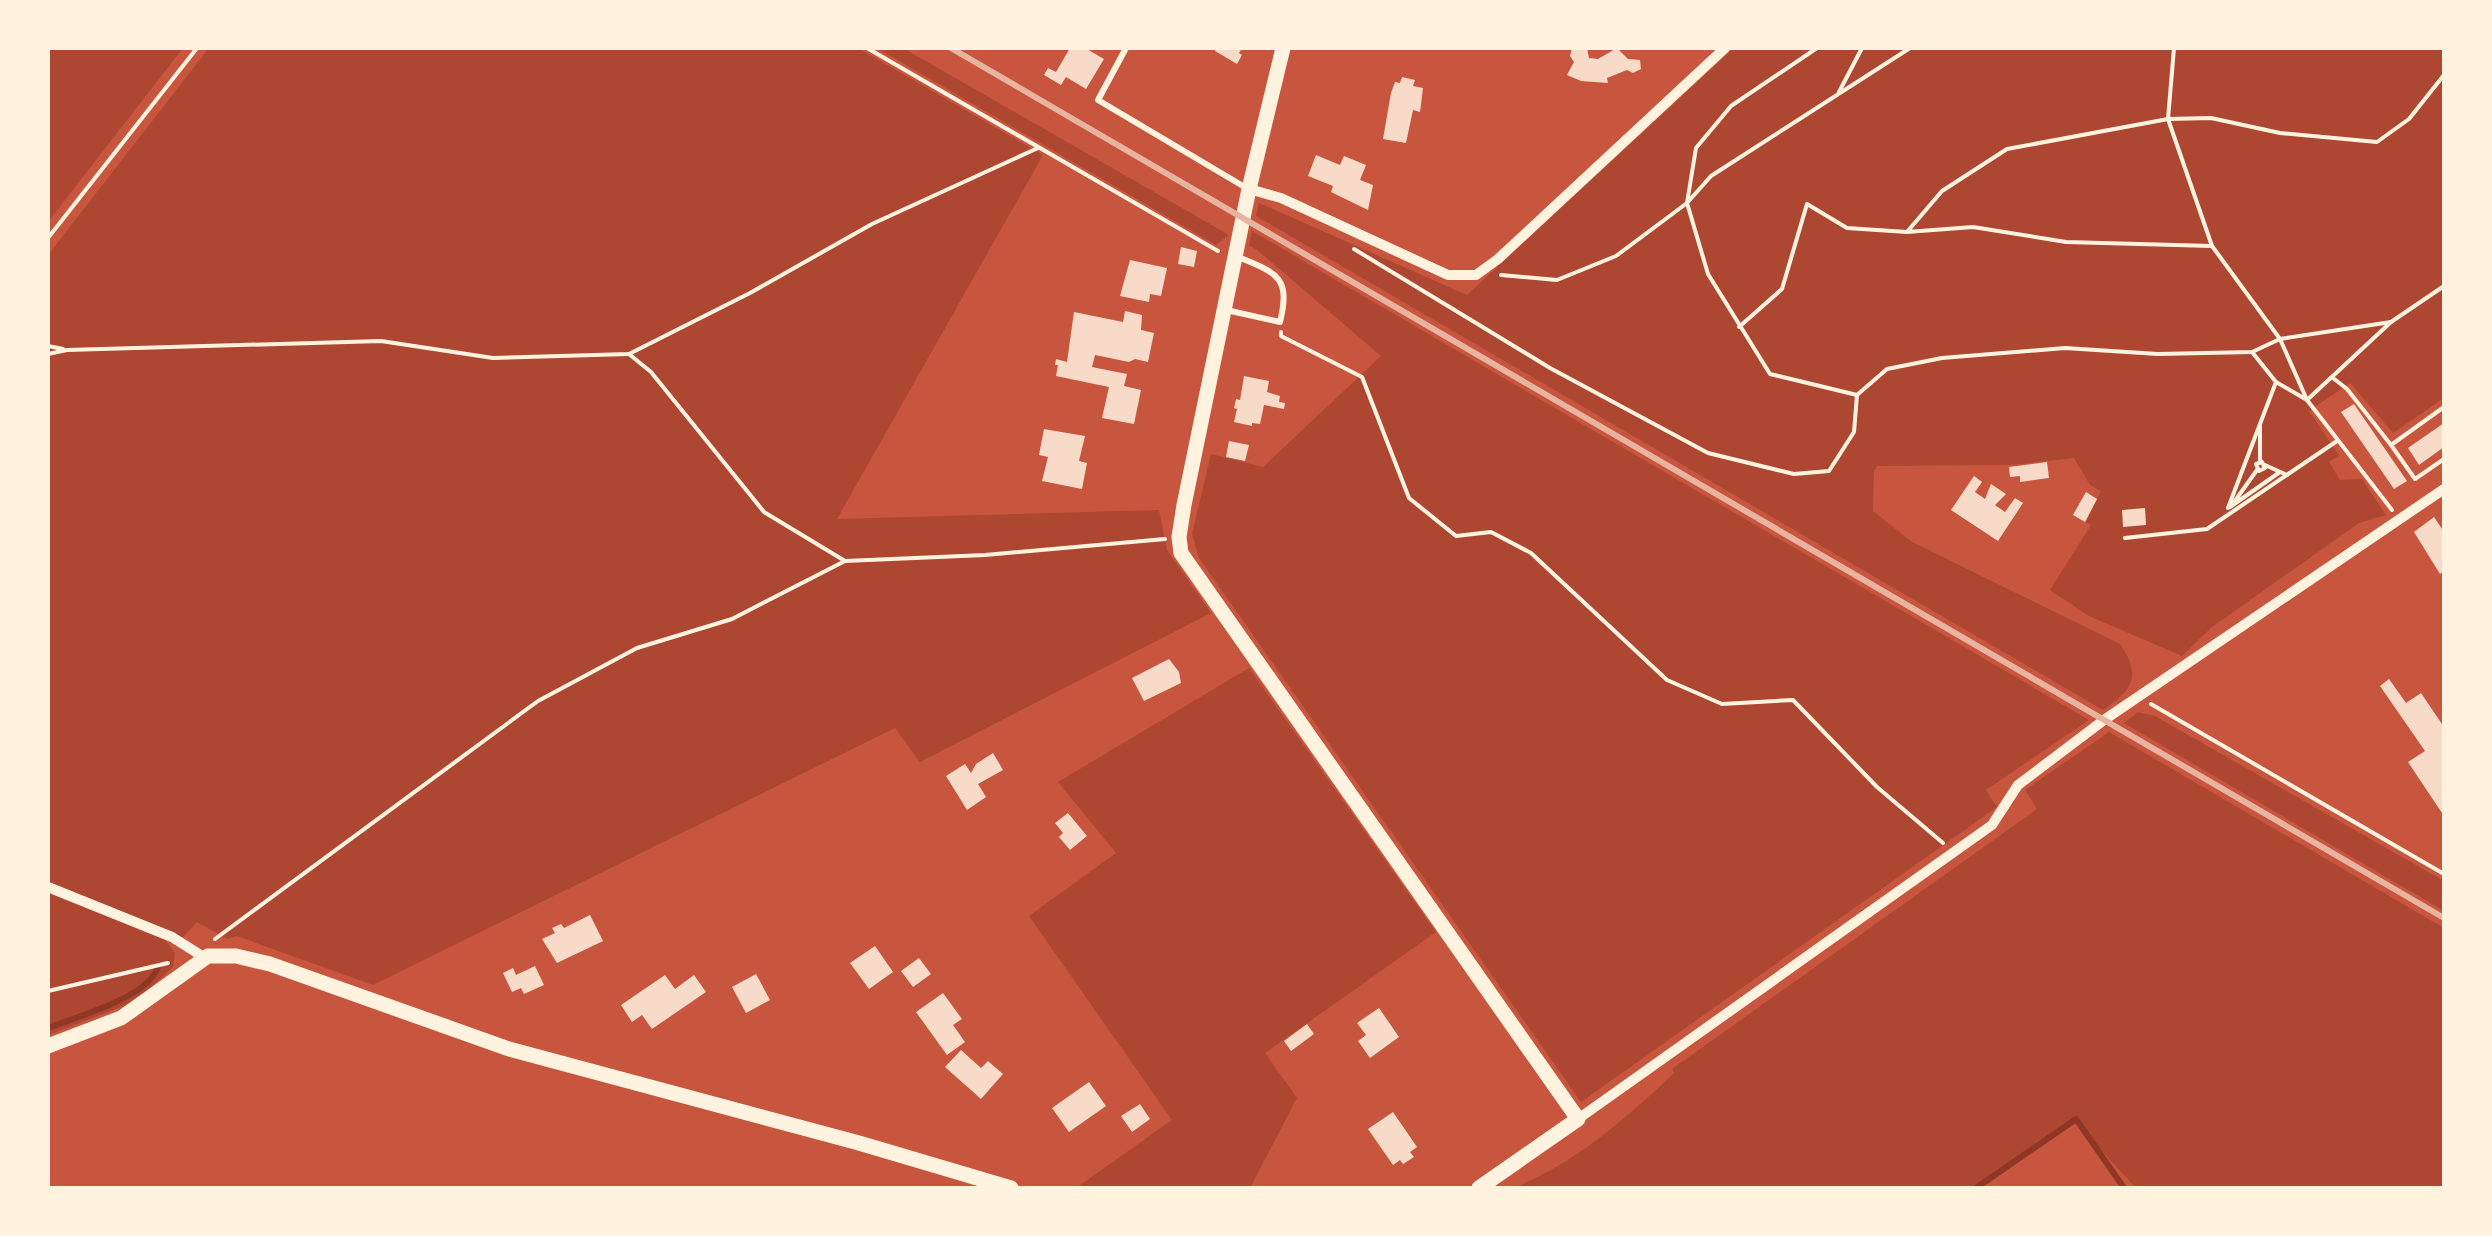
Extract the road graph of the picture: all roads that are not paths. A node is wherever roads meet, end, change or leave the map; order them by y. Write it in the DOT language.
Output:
graph roads {
  1 [pos="1126,48"];
  2 [pos="1283,48"];
  3 [pos="1725,48"];
  4 [pos="1249,189"];
  5 [pos="1236,256"];
  6 [pos="1224,310"];
  7 [pos="2444,490"];
  8 [pos="48,887"];
  9 [pos="208,956"];
  10 [pos="48,1046"];
  11 [pos="1578,1119"];
  12 [pos="1011,1188"];
  13 [pos="1479,1188"];
  1 -- 4 [label="lane"];
  2 -- 4 [label="street"];
  3 -- 4 [label="street"];
  4 -- 5 [label="street"];
  5 -- 6 [label="street"];
  5 -- 6 [label="lane"];
  6 -- 11 [label="street"];
  7 -- 11 [label="street"];
  8 -- 9 [label="street"];
  9 -- 10 [label="street"];
  9 -- 12 [label="street"];
  11 -- 13 [label="street"];
}
